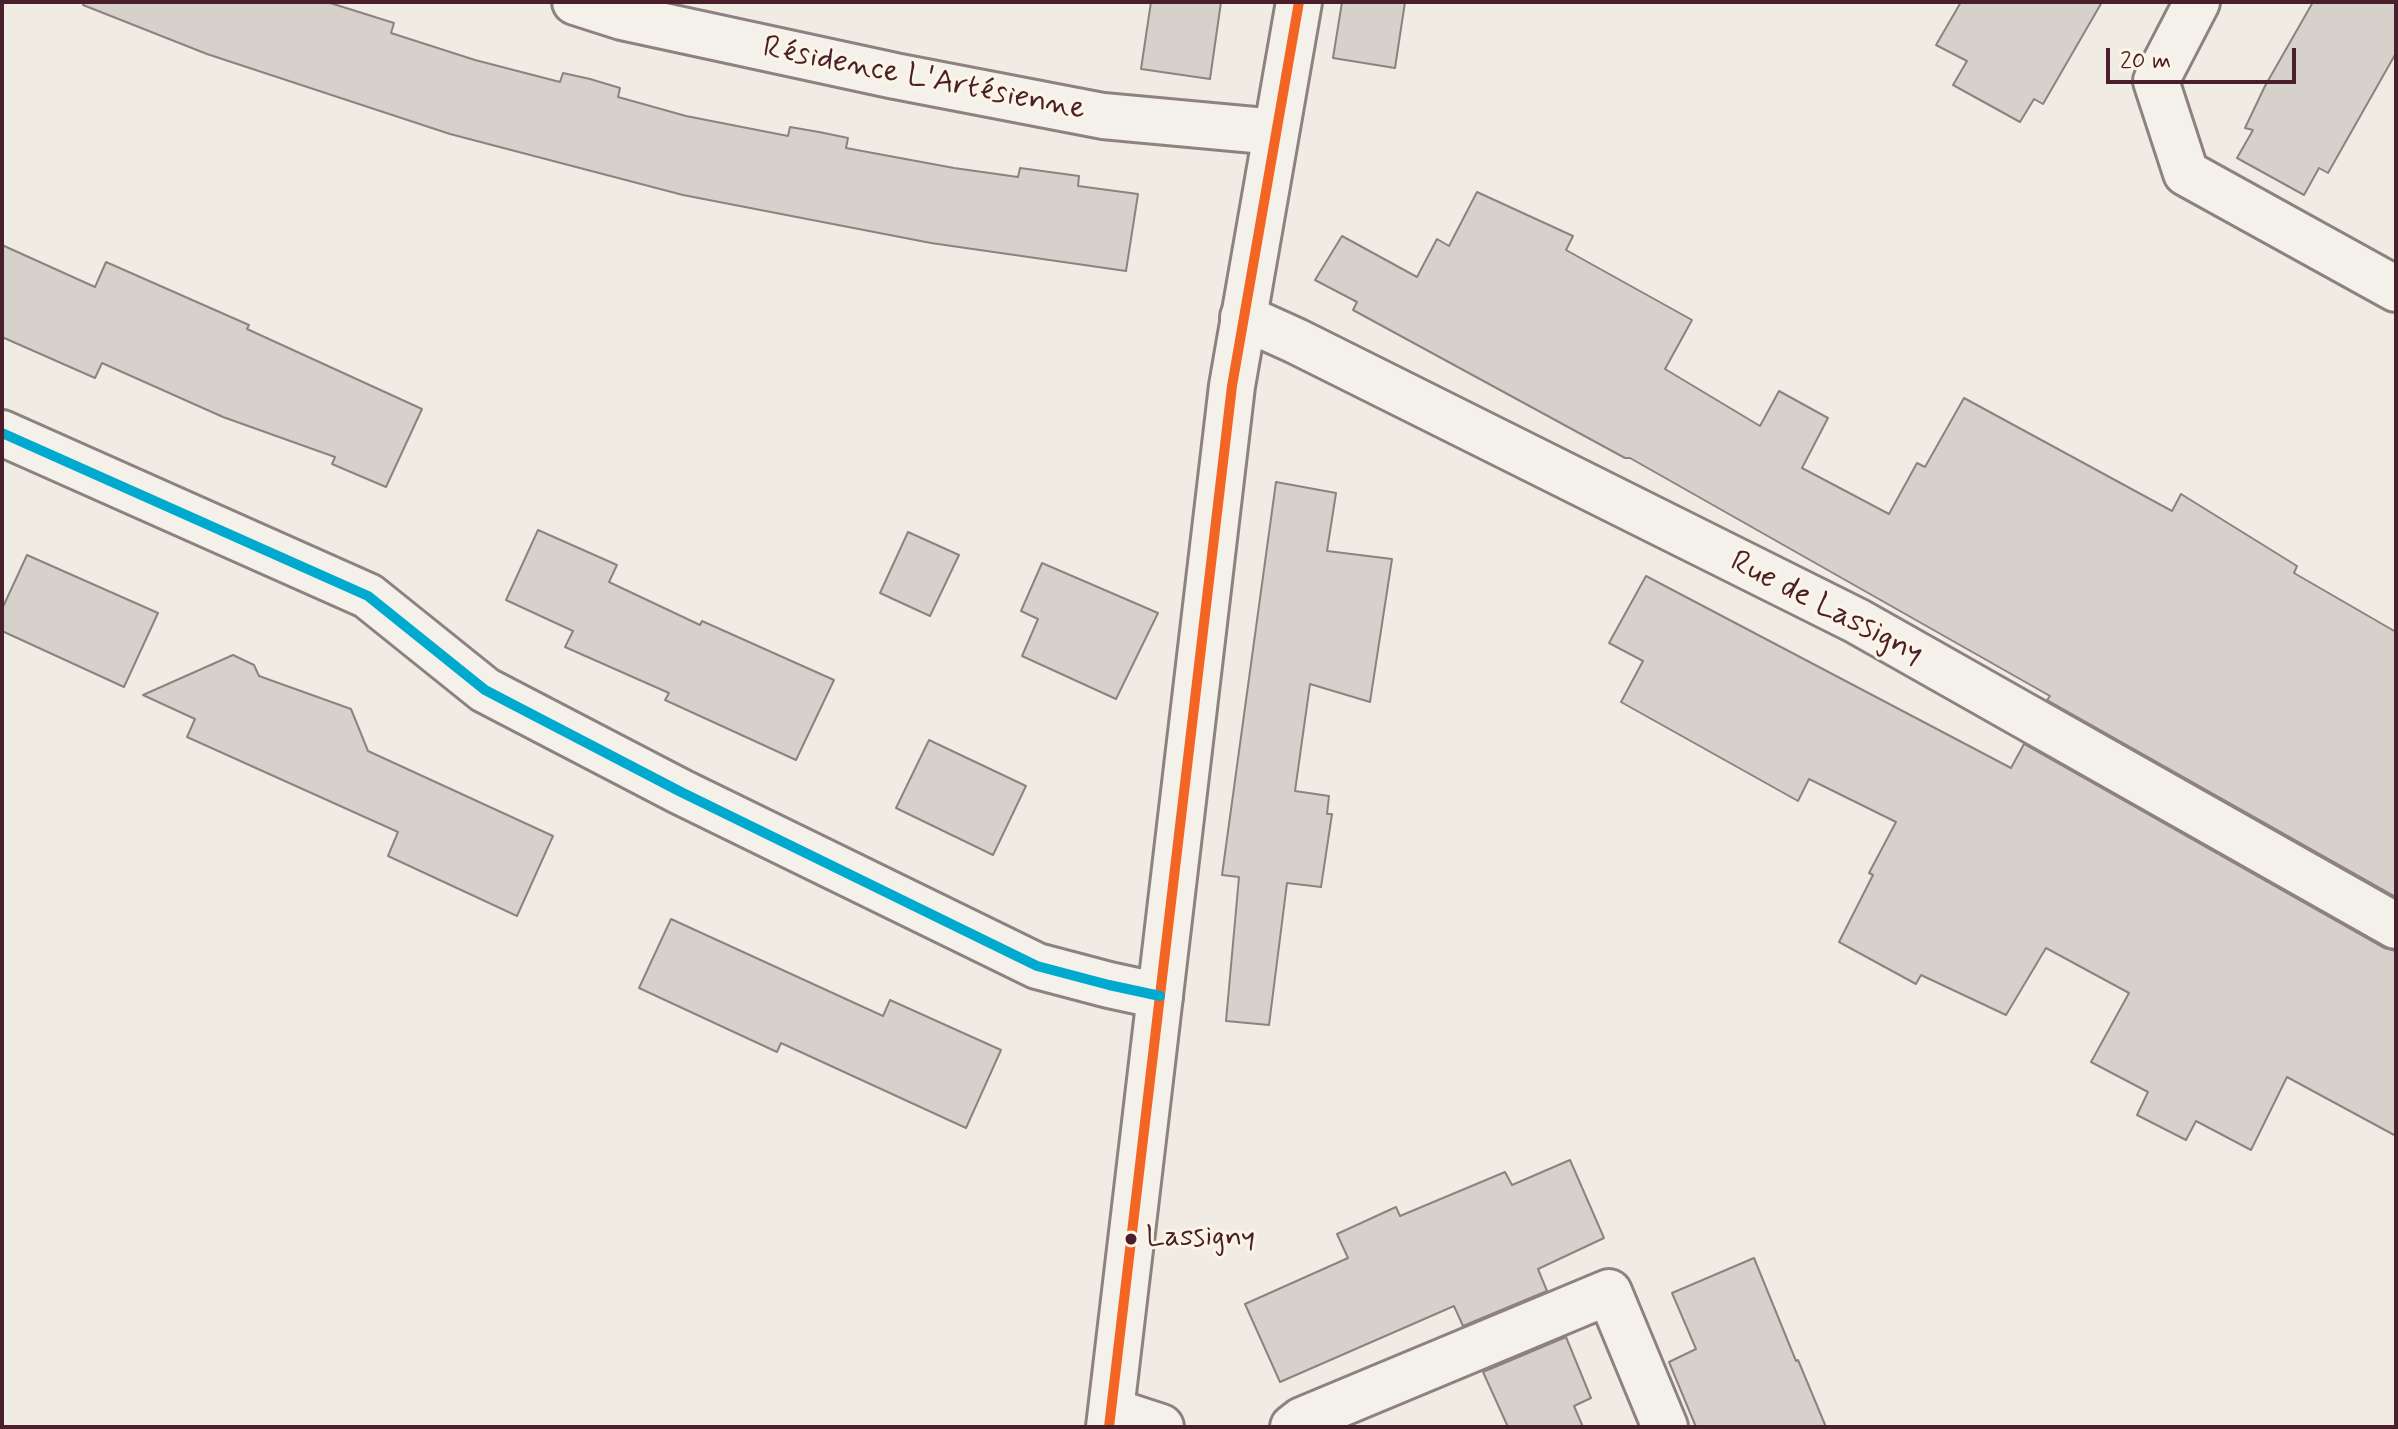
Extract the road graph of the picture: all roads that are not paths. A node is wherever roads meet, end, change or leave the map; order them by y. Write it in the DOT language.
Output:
graph roads {
  1 [pos="575,2"];
  2 [pos="1299,2"];
  3 [pos="2197,2"];
  4 [pos="1276,132"];
  5 [pos="2396,289"];
  6 [pos="1243,317"];
  7 [pos="2,433"];
  8 [pos="2396,926"];
  9 [pos="1160,996"];
  10 [pos="1111,1419"];
  11 [pos="1161,1427"];
  12 [pos="1293,1427"];
  13 [pos="1665,1427"];
  1 -- 4 [label="street, Résidence L'Artésienne"];
  2 -- 4 [label="street"];
  3 -- 5 [label="street"];
  4 -- 6 [label="street"];
  6 -- 8 [label="street, Rue de Lassigny"];
  6 -- 9 [label="street"];
  7 -- 9 [label="street"];
  9 -- 10 [label="street"];
  10 -- 11 [label="street"];
  12 -- 13 [label="street"];
}
